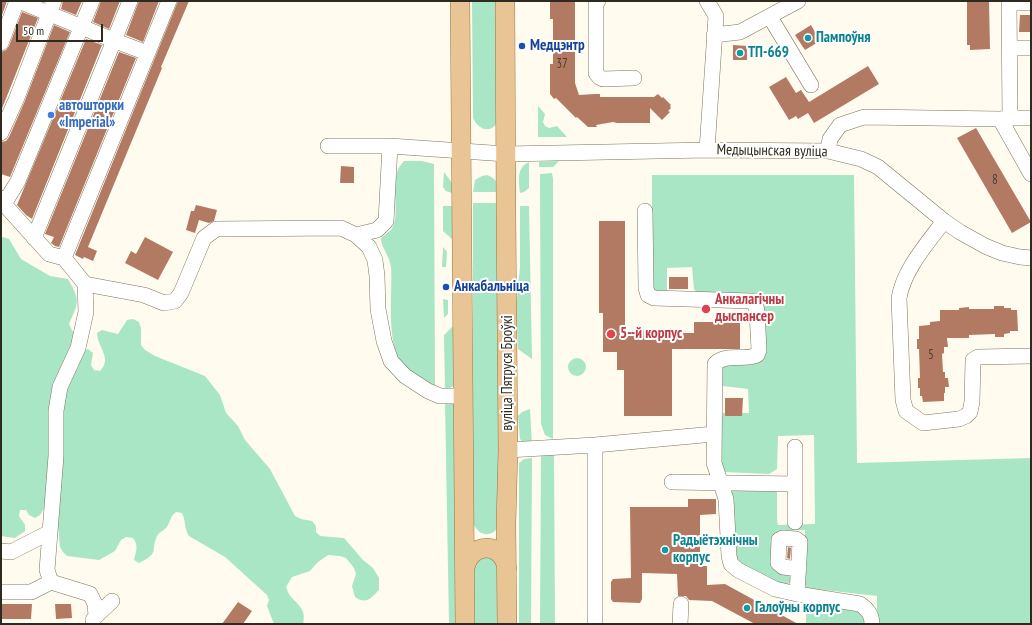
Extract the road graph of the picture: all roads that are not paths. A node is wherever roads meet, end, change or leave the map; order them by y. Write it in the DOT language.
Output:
graph roads {
  1 [pos="18,1"];
  2 [pos="92,1"];
  3 [pos="130,1"];
  4 [pos="169,1"];
  5 [pos="460,1"];
  6 [pos="505,1"];
  7 [pos="598,1"];
  8 [pos="707,1"];
  9 [pos="798,1"];
  10 [pos="1031,3"];
  11 [pos="51,7"];
  12 [pos="770,17"];
  13 [pos="82,27"];
  14 [pos="714,35"];
  15 [pos="113,40"];
  16 [pos="1,43"];
  17 [pos="1010,48"];
  18 [pos="1031,48"];
  19 [pos="147,53"];
  20 [pos="634,78"];
  21 [pos="811,85"];
  22 [pos="1031,118"];
  23 [pos="1005,119"];
  24 [pos="1,133"];
  25 [pos="328,146"];
  26 [pos="390,146"];
  27 [pos="707,150"];
  28 [pos="828,150"];
  29 [pos="461,152"];
  30 [pos="506,154"];
  31 [pos="1031,174"];
  32 [pos="2,201"];
  33 [pos="645,211"];
  34 [pos="944,221"];
  35 [pos="356,235"];
  36 [pos="34,238"];
  37 [pos="64,258"];
  38 [pos="1031,258"];
  39 [pos="85,284"];
  40 [pos="1031,356"];
  41 [pos="463,396"];
  42 [pos="714,434"];
  43 [pos="595,445"];
  44 [pos="795,447"];
  45 [pos="508,450"];
  46 [pos="672,482"];
  47 [pos="721,483"];
  48 [pos="795,484"];
  49 [pos="464,522"];
  50 [pos="795,522"];
  51 [pos="506,524"];
  52 [pos="50,532"];
  53 [pos="1,551"];
  54 [pos="465,568"];
  55 [pos="507,568"];
  56 [pos="799,569"];
  57 [pos="51,582"];
  58 [pos="1,592"];
  59 [pos="797,594"];
  60 [pos="112,601"];
  61 [pos="681,604"];
  62 [pos="94,620"];
  63 [pos="465,624"];
  64 [pos="507,624"];
  65 [pos="595,624"];
  66 [pos="680,624"];
  67 [pos="872,624"];
  1 -- 11 [label="street"];
  1 -- 16 [label="street"];
  2 -- 13 [label="street"];
  3 -- 15 [label="street"];
  4 -- 19 [label="street"];
  5 -- 29 [label="main road"];
  6 -- 30 [label="main road, вуліца Пятруся Броўкі"];
  7 -- 20 [label="street"];
  8 -- 14 [label="street"];
  9 -- 12 [label="street"];
  10 -- 17 [label="street"];
  11 -- 13 [label="street"];
  11 -- 24 [label="street"];
  12 -- 14 [label="street"];
  12 -- 21 [label="street"];
  13 -- 15 [label="street"];
  13 -- 32 [label="street"];
  14 -- 27 [label="street"];
  15 -- 19 [label="street"];
  15 -- 36 [label="street"];
  17 -- 18 [label="street"];
  17 -- 23 [label="street"];
  19 -- 37 [label="street"];
  22 -- 23 [label="street"];
  23 -- 28 [label="street"];
  23 -- 31 [label="street"];
  25 -- 26 [label="street, Медыцынская вуліца"];
  26 -- 29 [label="street, Медыцынская вуліца"];
  26 -- 35 [label="street"];
  27 -- 28 [label="street, Медыцынская вуліца"];
  27 -- 30 [label="street, Медыцынская вуліца"];
  28 -- 34 [label="street, Медыцынская вуліца"];
  29 -- 30 [label="street, Медыцынская вуліца"];
  29 -- 41 [label="main road"];
  30 -- 45 [label="main road, вуліца Пятруся Броўкі"];
  32 -- 36 [label="street"];
  33 -- 42 [label="street"];
  34 -- 38 [label="street, Медыцынская вуліца"];
  34 -- 40 [label="street"];
  35 -- 39 [label="street"];
  35 -- 41 [label="street"];
  36 -- 37 [label="street"];
  37 -- 39 [label="street"];
  39 -- 52 [label="street"];
  41 -- 49 [label="main road"];
  42 -- 43 [label="street"];
  42 -- 47 [label="street"];
  43 -- 45 [label="street"];
  43 -- 65 [label="street"];
  44 -- 48 [label="street"];
  45 -- 51 [label="main road, вуліца Пятруся Броўкі"];
  46 -- 47 [label="street"];
  47 -- 48 [label="street"];
  47 -- 59 [label="street"];
  48 -- 50 [label="street"];
  49 -- 51 [label="main road"];
  49 -- 54 [label="main road"];
  51 -- 55 [label="main road, вуліца Пятруся Броўкі"];
  52 -- 53 [label="street"];
  52 -- 57 [label="street"];
  54 -- 55 [label="main road"];
  54 -- 63 [label="main road"];
  55 -- 64 [label="main road, вуліца Пятруся Броўкі"];
  56 -- 59 [label="street"];
  57 -- 58 [label="street"];
  57 -- 62 [label="street"];
  59 -- 67 [label="street"];
  60 -- 62 [label="street"];
  61 -- 66 [label="street"];
}
